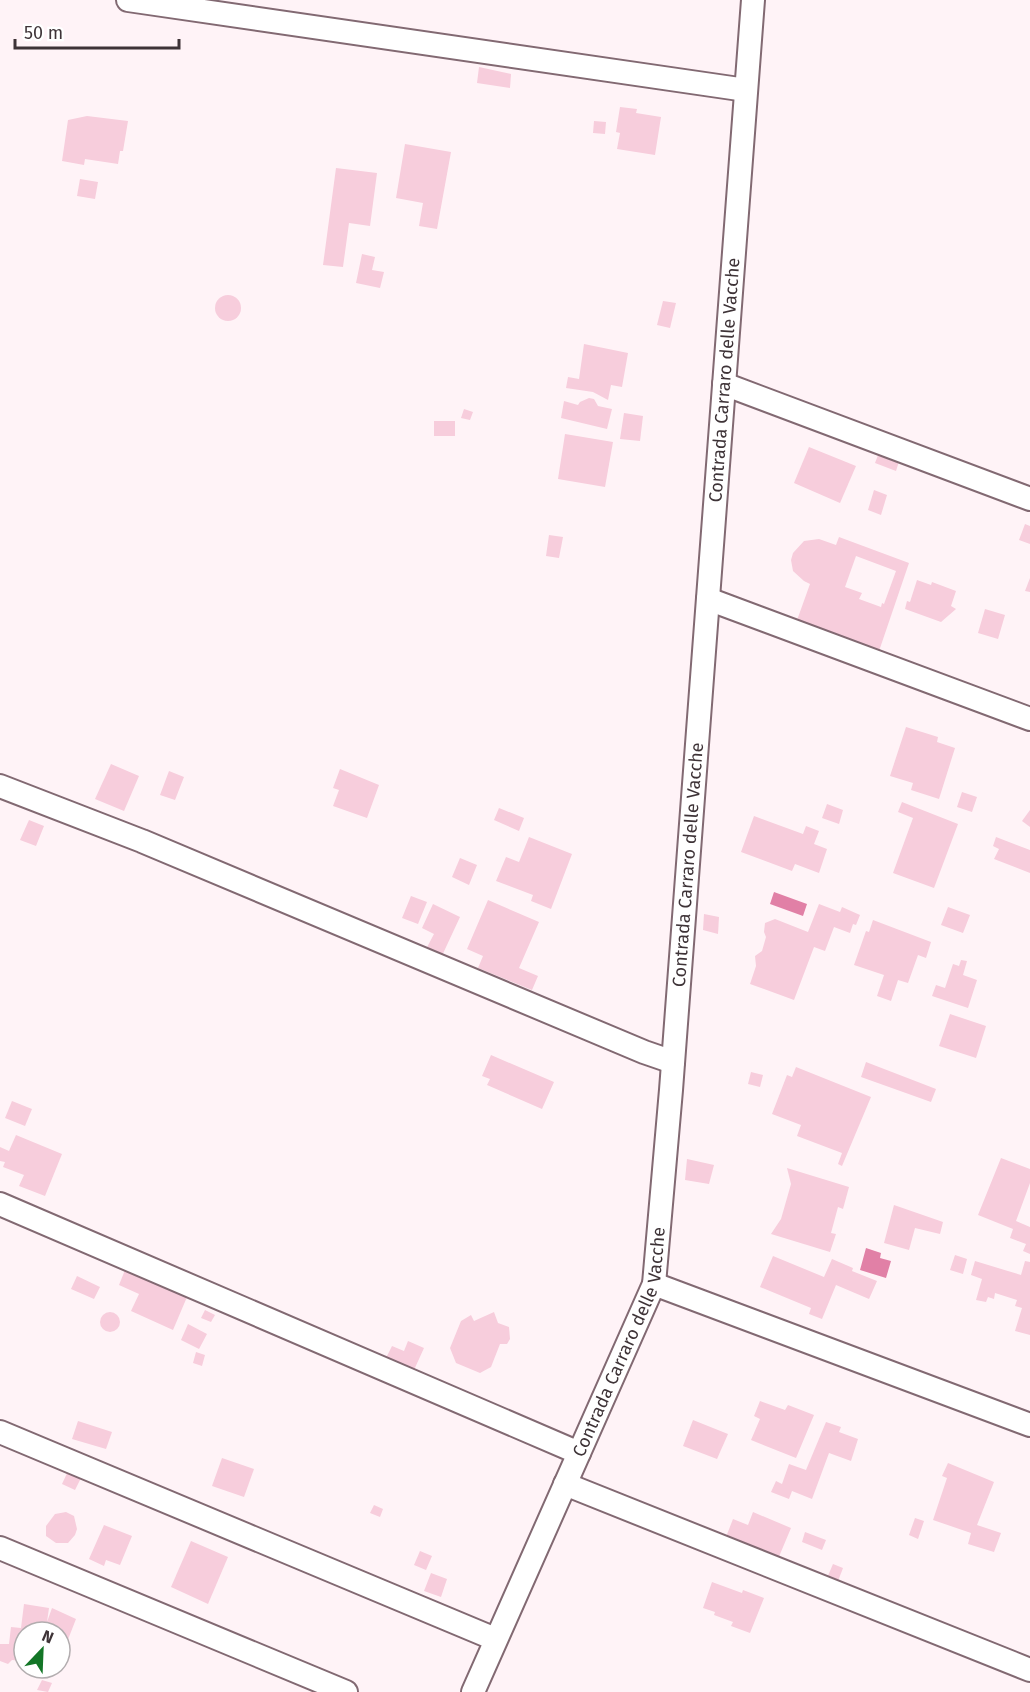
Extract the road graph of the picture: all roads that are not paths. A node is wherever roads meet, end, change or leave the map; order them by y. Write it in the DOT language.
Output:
graph roads {
  1 [pos="128,0"];
  2 [pos="753,0"];
  3 [pos="746,90"];
  4 [pos="724,384"];
  5 [pos="1030,499"];
  6 [pos="708,599"];
  7 [pos="1030,719"];
  8 [pos="0,786"];
  9 [pos="673,1062"];
  10 [pos="0,1204"];
  11 [pos="654,1284"];
  12 [pos="1030,1425"];
  13 [pos="0,1432"];
  14 [pos="579,1453"];
  15 [pos="565,1484"];
  16 [pos="0,1548"];
  17 [pos="495,1639"];
  18 [pos="1030,1670"];
  19 [pos="346,1692"];
  20 [pos="473,1692"];
  1 -- 3 [label="street"];
  2 -- 3 [label="street, Contrada Carraro delle Vacche"];
  3 -- 4 [label="street, Contrada Carraro delle Vacche"];
  4 -- 5 [label="street"];
  4 -- 6 [label="street, Contrada Carraro delle Vacche"];
  6 -- 7 [label="street"];
  6 -- 9 [label="street, Contrada Carraro delle Vacche"];
  8 -- 9 [label="street"];
  9 -- 11 [label="street, Contrada Carraro delle Vacche"];
  10 -- 14 [label="street"];
  11 -- 12 [label="street"];
  11 -- 14 [label="street, Contrada Carraro delle Vacche"];
  13 -- 17 [label="street"];
  14 -- 15 [label="street, Contrada Carraro delle Vacche"];
  15 -- 17 [label="street, Contrada Carraro delle Vacche"];
  15 -- 18 [label="street"];
  16 -- 19 [label="street"];
  17 -- 20 [label="street, Contrada Carraro delle Vacche"];
}
